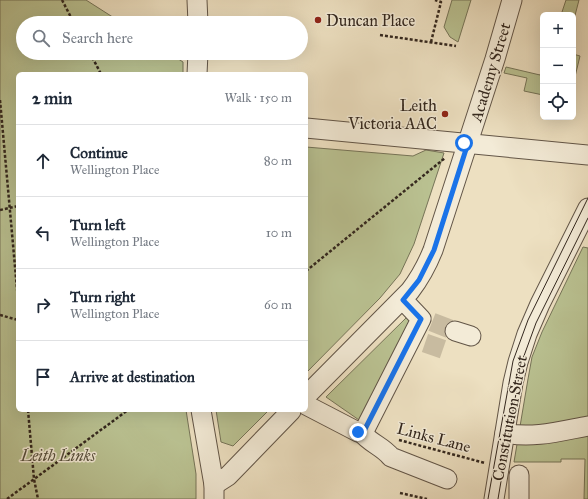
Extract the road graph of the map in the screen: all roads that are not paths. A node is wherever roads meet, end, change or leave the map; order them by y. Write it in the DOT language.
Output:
graph roads {
  1 [pos="197,0"];
  2 [pos="512,0"];
  3 [pos="198,16"];
  4 [pos="198,60"];
  5 [pos="197,72"];
  6 [pos="308,128"];
  7 [pos="466,143"];
  8 [pos="588,155"];
  9 [pos="588,208"];
  10 [pos="581,235"];
  11 [pos="403,300"];
  12 [pos="308,394"];
  13 [pos="201,412"];
  14 [pos="295,412"];
  15 [pos="308,412"];
  16 [pos="588,426"];
  17 [pos="361,432"];
  18 [pos="505,433"];
  19 [pos="447,479"];
  20 [pos="519,486"];
  21 [pos="214,492"];
  22 [pos="495,492"];
  1 -- 3 [label="street"];
  2 -- 7 [label="street, Academy Street"];
  4 -- 5 [label="street"];
  6 -- 7 [label="street"];
  7 -- 8 [label="street"];
  7 -- 11 [label="street, Academy Street"];
  9 -- 10 [label="street, Constitution Street"];
  10 -- 18 [label="street, Constitution Street"];
  11 -- 12 [label="street, Academy Street"];
  11 -- 17 [label="street"];
  13 -- 21 [label="street"];
  14 -- 21 [label="street"];
  15 -- 17 [label="street"];
  16 -- 18 [label="street"];
  17 -- 19 [label="street"];
  18 -- 22 [label="street, Constitution Street"];
  20 -- 22 [label="street"];
}
